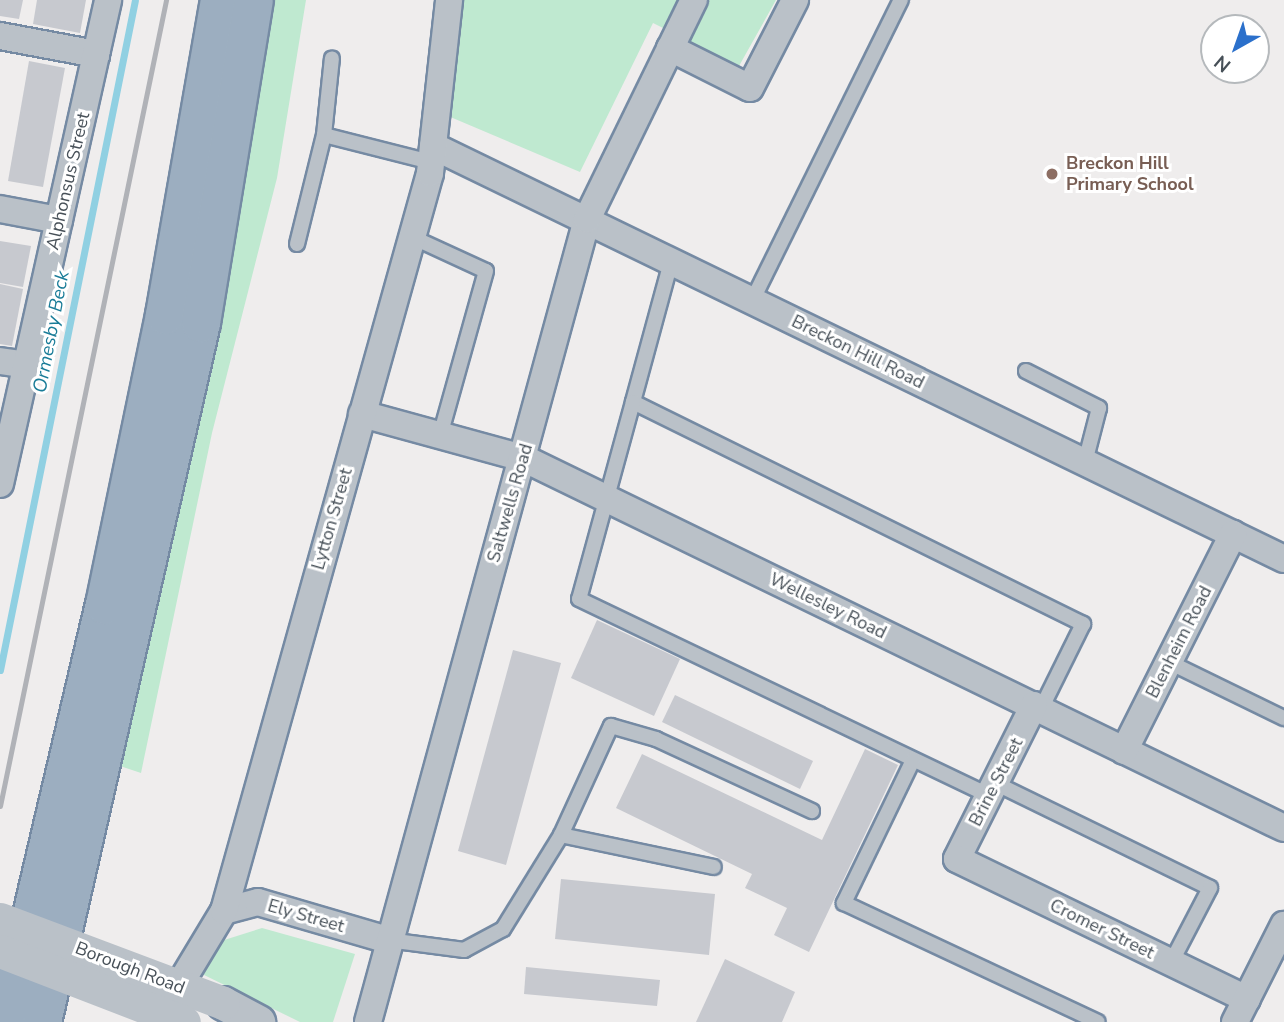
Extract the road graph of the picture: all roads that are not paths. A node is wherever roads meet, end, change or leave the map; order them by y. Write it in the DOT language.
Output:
graph roads {
  1 [pos="108,0"];
  2 [pos="220,0"];
  3 [pos="254,0"];
  4 [pos="449,0"];
  5 [pos="694,0"];
  6 [pos="795,0"];
  7 [pos="901,0"];
  8 [pos="0,36"];
  9 [pos="670,48"];
  10 [pos="96,54"];
  11 [pos="332,58"];
  12 [pos="324,135"];
  13 [pos="432,154"];
  14 [pos="0,209"];
  15 [pos="587,219"];
  16 [pos="59,220"];
  17 [pos="412,237"];
  18 [pos="297,244"];
  19 [pos="671,261"];
  20 [pos="752,301"];
  21 [pos="0,361"];
  22 [pos="27,365"];
  23 [pos="1026,371"];
  24 [pos="633,402"];
  25 [pos="362,414"];
  26 [pos="440,436"];
  27 [pos="523,458"];
  28 [pos="1085,462"];
  29 [pos="0,484"];
  30 [pos="607,499"];
  31 [pos="1233,534"];
  32 [pos="1284,559"];
  33 [pos="1169,662"];
  34 [pos="1038,707"];
  35 [pos="1284,718"];
  36 [pos="1124,751"];
  37 [pos="913,760"];
  38 [pos="992,789"];
  39 [pos="812,811"];
  40 [pos="1284,828"];
  41 [pos="561,835"];
  42 [pos="957,859"];
  43 [pos="714,867"];
  44 [pos="224,911"];
  45 [pos="0,919"];
  46 [pos="1284,925"];
  47 [pos="387,940"];
  48 [pos="0,951"];
  49 [pos="1171,963"];
  50 [pos="1241,1011"];
  51 [pos="7,1022"];
  52 [pos="42,1022"];
  53 [pos="165,1022"];
  54 [pos="184,1022"];
  55 [pos="258,1022"];
  56 [pos="368,1022"];
  57 [pos="1098,1022"];
  1 -- 10 [label="street, Alphonsus Street"];
  2 -- 51 [label="highway"];
  3 -- 52 [label="highway"];
  4 -- 13 [label="street, Lytton Street"];
  5 -- 9 [label="street, Saltwells Road"];
  6 -- 9 [label="street"];
  7 -- 20 [label="lane"];
  8 -- 10 [label="street"];
  9 -- 15 [label="street, Saltwells Road"];
  10 -- 16 [label="street, Alphonsus Street"];
  11 -- 12 [label="lane"];
  12 -- 13 [label="lane"];
  12 -- 18 [label="lane"];
  13 -- 15 [label="street, Breckon Hill Road"];
  13 -- 17 [label="street, Lytton Street"];
  14 -- 16 [label="street"];
  15 -- 19 [label="street, Breckon Hill Road"];
  15 -- 27 [label="street, Saltwells Road"];
  16 -- 22 [label="street, Alphonsus Street"];
  17 -- 25 [label="street, Lytton Street"];
  17 -- 26 [label="lane"];
  19 -- 20 [label="street, Breckon Hill Road"];
  19 -- 24 [label="lane"];
  20 -- 28 [label="street, Breckon Hill Road"];
  21 -- 22 [label="street"];
  22 -- 29 [label="street, Alphonsus Street"];
  23 -- 28 [label="lane"];
  24 -- 30 [label="lane"];
  24 -- 34 [label="lane"];
  25 -- 26 [label="street, Wellesley Road"];
  25 -- 44 [label="street, Lytton Street"];
  26 -- 27 [label="street, Wellesley Road"];
  27 -- 30 [label="street, Wellesley Road"];
  27 -- 47 [label="street, Saltwells Road"];
  28 -- 31 [label="street, Breckon Hill Road"];
  30 -- 34 [label="street, Wellesley Road"];
  30 -- 37 [label="lane"];
  31 -- 32 [label="street, Breckon Hill Road"];
  31 -- 33 [label="street, Blenheim Road"];
  33 -- 35 [label="lane"];
  33 -- 36 [label="street, Blenheim Road"];
  34 -- 36 [label="street, Wellesley Road"];
  34 -- 38 [label="street, Brine Street"];
  36 -- 40 [label="street, Wellesley Road"];
  37 -- 38 [label="lane"];
  37 -- 57 [label="lane"];
  38 -- 42 [label="street, Brine Street"];
  38 -- 49 [label="lane"];
  39 -- 41 [label="lane"];
  41 -- 43 [label="lane"];
  41 -- 47 [label="lane"];
  42 -- 49 [label="street, Cromer Street"];
  44 -- 47 [label="street, Ely Street"];
  44 -- 53 [label="street, Lytton Street"];
  45 -- 55 [label="street, Borough Road, bridge"];
  46 -- 50 [label="street"];
  47 -- 56 [label="street, Saltwells Road"];
  48 -- 54 [label="street, Borough Road, bridge"];
  49 -- 50 [label="street, Cromer Street"];
}
